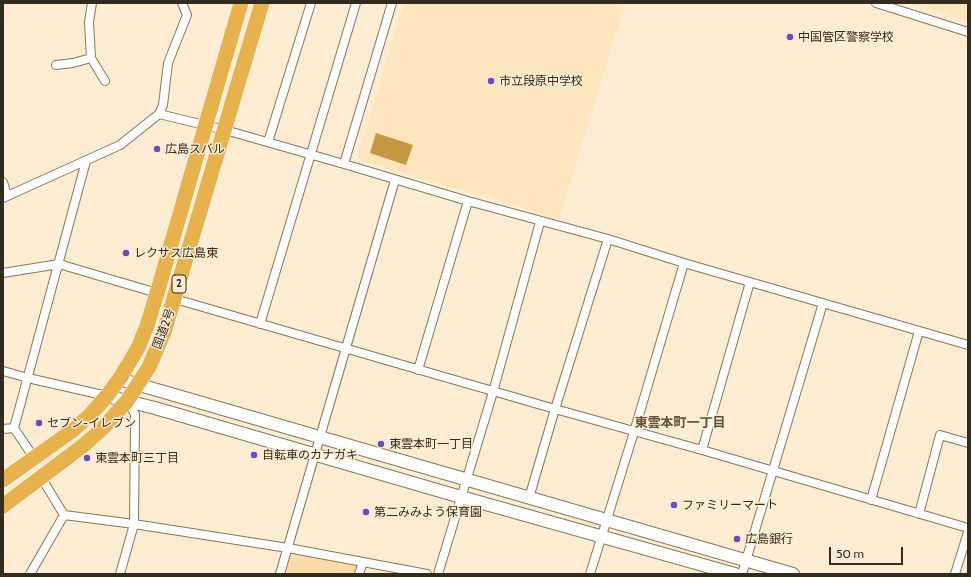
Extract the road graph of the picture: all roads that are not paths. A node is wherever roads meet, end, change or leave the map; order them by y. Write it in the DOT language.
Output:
graph roads {
  1 [pos="92,3"];
  2 [pos="182,3"];
  3 [pos="242,3"];
  4 [pos="262,3"];
  5 [pos="310,3"];
  6 [pos="356,3"];
  7 [pos="392,3"];
  8 [pos="876,3"];
  9 [pos="968,32"];
  10 [pos="91,58"];
  11 [pos="56,65"];
  12 [pos="105,81"];
  13 [pos="159,114"];
  14 [pos="206,126"];
  15 [pos="225,130"];
  16 [pos="268,142"];
  17 [pos="310,154"];
  18 [pos="86,161"];
  19 [pos="344,164"];
  20 [pos="395,180"];
  21 [pos="3,182"];
  22 [pos="5,197"];
  23 [pos="468,201"];
  24 [pos="540,222"];
  25 [pos="608,240"];
  26 [pos="684,263"];
  27 [pos="58,264"];
  28 [pos="3,273"];
  29 [pos="750,282"];
  30 [pos="157,293"];
  31 [pos="175,299"];
  32 [pos="823,303"];
  33 [pos="260,324"];
  34 [pos="919,331"];
  35 [pos="968,345"];
  36 [pos="346,348"];
  37 [pos="418,370"];
  38 [pos="3,371"];
  39 [pos="28,378"];
  40 [pos="119,379"];
  41 [pos="138,385"];
  42 [pos="494,392"];
  43 [pos="107,396"];
  44 [pos="127,401"];
  45 [pos="555,409"];
  46 [pos="14,428"];
  47 [pos="3,429"];
  48 [pos="634,432"];
  49 [pos="320,437"];
  50 [pos="968,443"];
  51 [pos="702,450"];
  52 [pos="314,455"];
  53 [pos="34,458"];
  54 [pos="774,471"];
  55 [pos="41,477"];
  56 [pos="3,480"];
  57 [pos="466,480"];
  58 [pos="461,497"];
  59 [pos="529,498"];
  60 [pos="871,500"];
  61 [pos="3,506"];
  62 [pos="919,514"];
  63 [pos="64,515"];
  64 [pos="606,520"];
  65 [pos="134,524"];
  66 [pos="968,528"];
  67 [pos="968,532"];
  68 [pos="601,536"];
  69 [pos="288,548"];
  70 [pos="746,560"];
  71 [pos="363,562"];
  72 [pos="30,574"];
  73 [pos="120,574"];
  74 [pos="280,574"];
  75 [pos="360,574"];
  76 [pos="427,574"];
  77 [pos="438,574"];
  78 [pos="590,574"];
  79 [pos="735,574"];
  80 [pos="742,574"];
  81 [pos="793,574"];
  82 [pos="955,574"];
  1 -- 10 [label="street"];
  2 -- 13 [label="street"];
  3 -- 14 [label="highway, 国道2号 / 2"];
  4 -- 15 [label="highway, 国道2号 / 2"];
  5 -- 16 [label="street"];
  6 -- 17 [label="street"];
  7 -- 19 [label="street"];
  8 -- 9 [label="street"];
  10 -- 11 [label="street"];
  10 -- 12 [label="street"];
  13 -- 14 [label="street"];
  13 -- 18 [label="street"];
  14 -- 15 [label="street"];
  14 -- 30 [label="highway, 国道2号 / 2"];
  15 -- 16 [label="street"];
  15 -- 31 [label="highway, 国道2号 / 2"];
  16 -- 17 [label="street"];
  17 -- 19 [label="street"];
  17 -- 33 [label="street"];
  18 -- 22 [label="street"];
  18 -- 27 [label="street"];
  19 -- 20 [label="street"];
  20 -- 23 [label="street"];
  20 -- 36 [label="street"];
  21 -- 22 [label="street"];
  23 -- 24 [label="street"];
  23 -- 37 [label="street"];
  24 -- 25 [label="street"];
  24 -- 42 [label="street"];
  25 -- 26 [label="street"];
  25 -- 45 [label="street"];
  26 -- 29 [label="street"];
  26 -- 48 [label="street"];
  27 -- 28 [label="street"];
  27 -- 30 [label="street"];
  27 -- 39 [label="street"];
  29 -- 32 [label="street"];
  29 -- 51 [label="street"];
  30 -- 40 [label="highway, 国道2号 / 2"];
  31 -- 33 [label="street"];
  31 -- 41 [label="highway, 国道2号 / 2"];
  32 -- 34 [label="street"];
  32 -- 54 [label="street"];
  33 -- 36 [label="street"];
  34 -- 35 [label="street"];
  34 -- 60 [label="street"];
  36 -- 37 [label="street"];
  36 -- 49 [label="street"];
  37 -- 42 [label="street"];
  38 -- 39 [label="street"];
  39 -- 43 [label="street"];
  39 -- 46 [label="street"];
  40 -- 41 [label="street"];
  40 -- 43 [label="highway, 国道2号 / 2"];
  41 -- 44 [label="highway, 国道2号 / 2"];
  41 -- 49 [label="street"];
  42 -- 45 [label="street"];
  42 -- 57 [label="street"];
  43 -- 44 [label="street"];
  43 -- 53 [label="highway, 国道2号 / 2"];
  44 -- 52 [label="street"];
  44 -- 55 [label="highway, 国道2号 / 2"];
  44 -- 65 [label="street"];
  45 -- 48 [label="street"];
  45 -- 59 [label="street"];
  46 -- 47 [label="street"];
  46 -- 53 [label="street"];
  48 -- 51 [label="street"];
  48 -- 64 [label="street"];
  49 -- 52 [label="street"];
  49 -- 57 [label="street"];
  50 -- 62 [label="street"];
  51 -- 54 [label="street"];
  52 -- 58 [label="street"];
  52 -- 69 [label="street"];
  53 -- 56 [label="highway, 国道2号 / 2"];
  54 -- 60 [label="street"];
  54 -- 70 [label="street"];
  55 -- 61 [label="highway, 国道2号 / 2"];
  55 -- 63 [label="street"];
  57 -- 58 [label="street"];
  57 -- 59 [label="street"];
  58 -- 68 [label="street"];
  58 -- 77 [label="street"];
  59 -- 64 [label="street"];
  60 -- 62 [label="street"];
  62 -- 66 [label="street"];
  63 -- 65 [label="street"];
  63 -- 72 [label="street"];
  64 -- 68 [label="street"];
  64 -- 70 [label="street"];
  65 -- 69 [label="street"];
  65 -- 73 [label="street"];
  67 -- 82 [label="street"];
  68 -- 78 [label="street"];
  68 -- 79 [label="street"];
  69 -- 71 [label="street"];
  69 -- 74 [label="street"];
  70 -- 80 [label="street"];
  70 -- 81 [label="street"];
  71 -- 75 [label="street"];
  71 -- 76 [label="street"];
}
